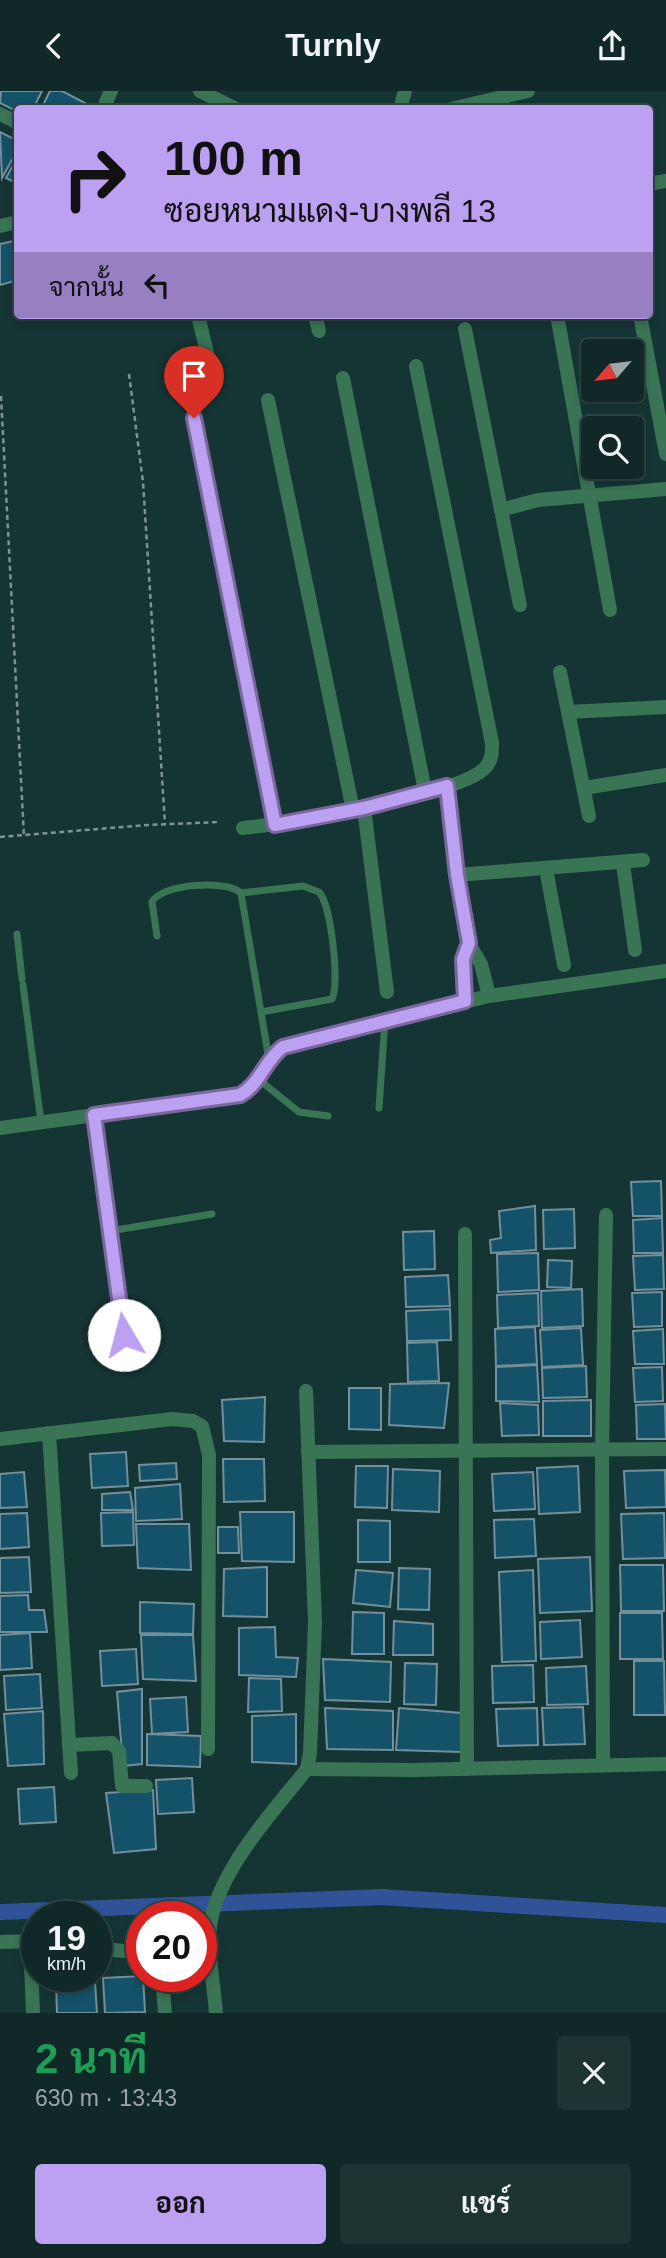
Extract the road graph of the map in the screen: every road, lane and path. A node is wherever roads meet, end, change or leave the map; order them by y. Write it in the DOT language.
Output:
graph roads {
  1 [pos="200,91"];
  2 [pos="528,91"];
  3 [pos="226,105"];
  4 [pos="468,105"];
  5 [pos="199,319"];
  6 [pos="316,319"];
  7 [pos="558,319"];
  8 [pos="641,319"];
  9 [pos="465,328"];
  10 [pos="319,331"];
  11 [pos="207,353"];
  12 [pos="416,366"];
  13 [pos="129,374"];
  14 [pos="344,378"];
  15 [pos="1,396"];
  16 [pos="268,400"];
  17 [pos="194,418"];
  18 [pos="666,454"];
  19 [pos="666,489"];
  20 [pos="591,496"];
  21 [pos="501,510"];
  22 [pos="520,605"];
  23 [pos="610,610"];
  24 [pos="560,672"];
  25 [pos="666,707"];
  26 [pos="568,712"];
  27 [pos="666,775"];
  28 [pos="447,786"];
  29 [pos="584,788"];
  30 [pos="425,791"];
  31 [pos="358,809"];
  32 [pos="589,816"];
  33 [pos="219,822"];
  34 [pos="165,824"];
  35 [pos="275,825"];
  36 [pos="243,828"];
  37 [pos="0,837"];
  38 [pos="24,837"];
  39 [pos="643,860"];
  40 [pos="623,864"];
  41 [pos="546,869"];
  42 [pos="457,875"];
  43 [pos="241,893"];
  44 [pos="18,934"];
  45 [pos="157,936"];
  46 [pos="469,943"];
  47 [pos="635,950"];
  48 [pos="564,965"];
  49 [pos="666,971"];
  50 [pos="387,992"];
  51 [pos="489,996"];
  52 [pos="465,1001"];
  53 [pos="261,1012"];
  54 [pos="385,1019"];
  55 [pos="269,1061"];
  56 [pos="258,1079"];
  57 [pos="379,1108"];
  58 [pos="94,1115"];
  59 [pos="328,1116"];
  60 [pos="41,1122"];
  61 [pos="0,1128"];
  62 [pos="212,1215"];
  63 [pos="606,1215"];
  64 [pos="110,1231"];
  65 [pos="465,1234"];
  66 [pos="124,1335"];
  67 [pos="306,1391"];
  68 [pos="49,1433"];
  69 [pos="0,1439"];
  70 [pos="666,1449"];
  71 [pos="602,1450"];
  72 [pos="308,1452"];
  73 [pos="466,1453"];
  74 [pos="69,1745"];
  75 [pos="208,1749"];
  76 [pos="666,1764"];
  77 [pos="603,1765"];
  78 [pos="307,1769"];
  79 [pos="467,1769"];
  80 [pos="71,1773"];
  81 [pos="146,1786"];
  82 [pos="21,1942"];
  83 [pos="0,1943"];
  84 [pos="33,1992"];
  85 [pos="163,1992"];
  86 [pos="33,2013"];
  87 [pos="165,2013"];
  88 [pos="216,2013"];
  1 -- 3 [label="street"];
  2 -- 4 [label="street"];
  5 -- 11 [label="street"];
  6 -- 10 [label="street"];
  7 -- 20 [label="street"];
  8 -- 18 [label="street"];
  9 -- 21 [label="street"];
  12 -- 28 [label="street"];
  13 -- 34 [label="path"];
  14 -- 30 [label="street"];
  15 -- 38 [label="path"];
  16 -- 31 [label="street"];
  17 -- 35 [label="street"];
  19 -- 20 [label="street"];
  20 -- 21 [label="street"];
  20 -- 23 [label="street"];
  21 -- 22 [label="street"];
  24 -- 26 [label="street"];
  25 -- 26 [label="street"];
  26 -- 29 [label="street"];
  27 -- 29 [label="street"];
  28 -- 30 [label="street"];
  28 -- 42 [label="street"];
  29 -- 32 [label="street"];
  30 -- 31 [label="street"];
  31 -- 35 [label="street"];
  31 -- 50 [label="street"];
  33 -- 34 [label="path"];
  34 -- 38 [label="path"];
  35 -- 36 [label="street"];
  37 -- 38 [label="path"];
  39 -- 40 [label="street"];
  40 -- 41 [label="street"];
  40 -- 47 [label="street"];
  41 -- 42 [label="street"];
  41 -- 48 [label="street"];
  42 -- 46 [label="street"];
  43 -- 45 [label="lane"];
  43 -- 53 [label="lane"];
  43 -- 53 [label="lane"];
  44 -- 60 [label="lane"];
  46 -- 51 [label="street"];
  46 -- 52 [label="street"];
  49 -- 51 [label="street"];
  51 -- 52 [label="street"];
  52 -- 54 [label="street"];
  53 -- 55 [label="lane"];
  54 -- 55 [label="street"];
  54 -- 57 [label="lane"];
  55 -- 56 [label="street"];
  56 -- 58 [label="street"];
  56 -- 59 [label="lane"];
  58 -- 60 [label="street"];
  58 -- 64 [label="lane"];
  60 -- 61 [label="street"];
  62 -- 64 [label="lane"];
  63 -- 71 [label="street"];
  64 -- 66 [label="lane"];
  65 -- 73 [label="street"];
  67 -- 72 [label="street"];
  68 -- 69 [label="street"];
  68 -- 74 [label="street"];
  68 -- 75 [label="street"];
  70 -- 71 [label="street"];
  71 -- 73 [label="street"];
  71 -- 77 [label="street"];
  72 -- 73 [label="street"];
  72 -- 78 [label="street"];
  73 -- 79 [label="street"];
  74 -- 80 [label="street"];
  74 -- 81 [label="street"];
  76 -- 77 [label="street"];
  77 -- 79 [label="street"];
  78 -- 79 [label="street"];
  78 -- 88 [label="street"];
  82 -- 83 [label="street"];
  84 -- 86 [label="street"];
  85 -- 87 [label="street"];
}
